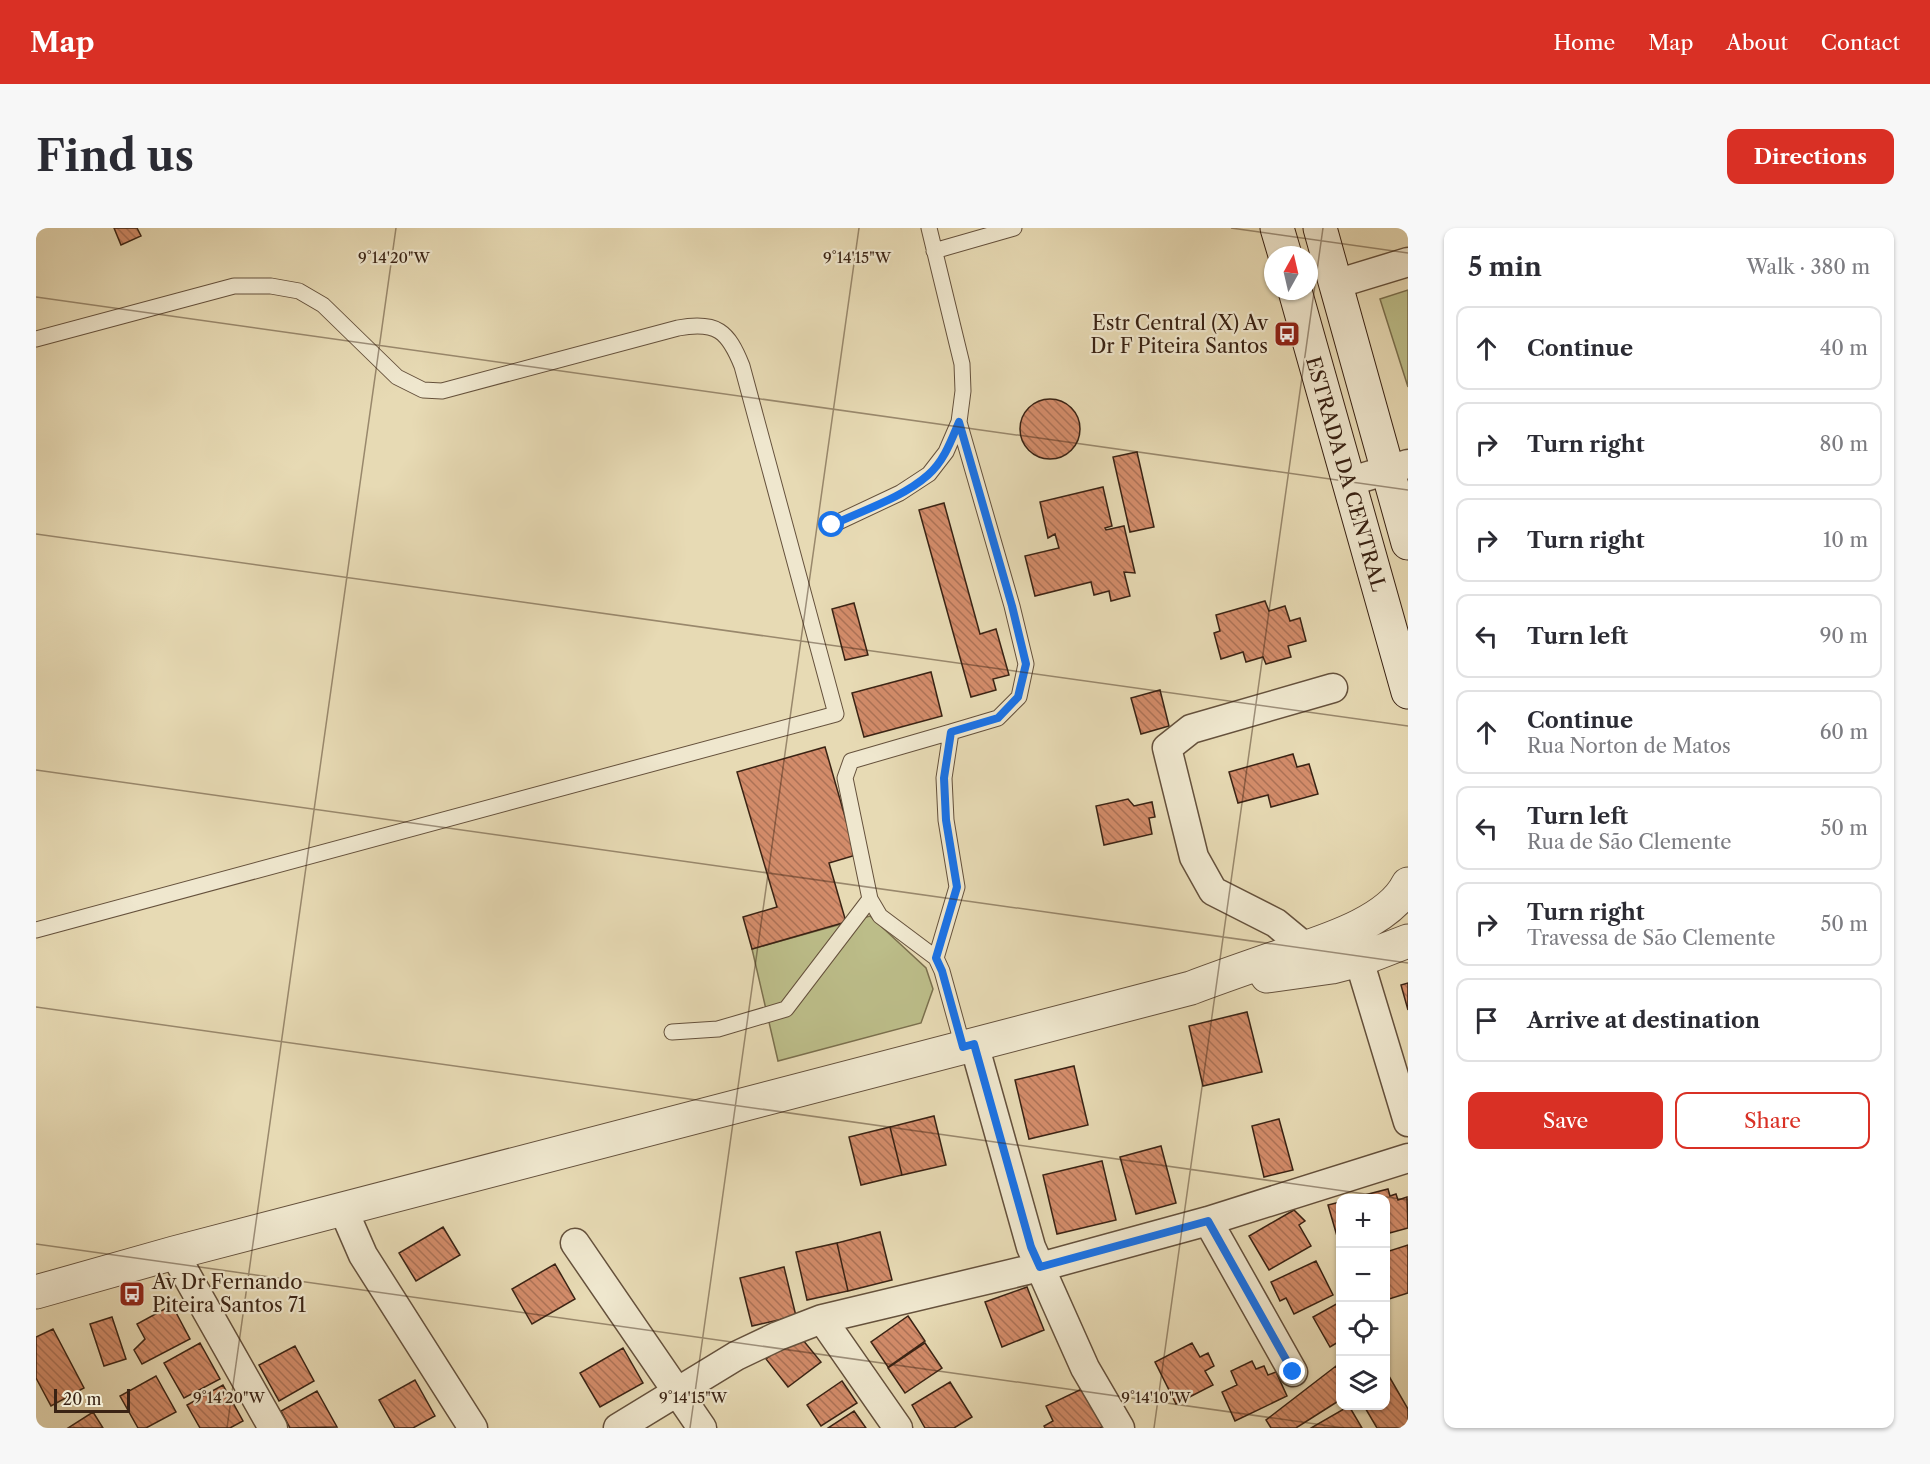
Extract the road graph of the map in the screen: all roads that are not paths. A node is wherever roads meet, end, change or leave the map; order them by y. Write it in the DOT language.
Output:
graph roads {
  1 [pos="929,228"];
  2 [pos="1014,228"];
  3 [pos="1277,228"];
  4 [pos="1320,228"];
  5 [pos="1282,246"];
  6 [pos="934,251"];
  7 [pos="1408,262"];
  8 [pos="1336,284"];
  9 [pos="1297,300"];
  10 [pos="36,339"];
  11 [pos="959,422"];
  12 [pos="1398,467"];
  13 [pos="1348,482"];
  14 [pos="832,525"];
  15 [pos="1408,543"];
  16 [pos="1333,688"];
  17 [pos="1408,692"];
  18 [pos="951,732"];
  19 [pos="1408,884"];
  20 [pos="870,899"];
  21 [pos="36,930"];
  22 [pos="1408,941"];
  23 [pos="1305,947"];
  24 [pos="936,958"];
  25 [pos="1359,960"];
  26 [pos="1191,988"];
  27 [pos="672,1032"];
  28 [pos="969,1045"];
  29 [pos="1408,1122"];
  30 [pos="1408,1158"];
  31 [pos="343,1209"];
  32 [pos="1208,1221"];
  33 [pos="575,1243"];
  34 [pos="174,1253"];
  35 [pos="1040,1267"];
  36 [pos="36,1292"];
  37 [pos="822,1320"];
  38 [pos="1293,1372"];
  39 [pos="677,1391"];
  40 [pos="273,1428"];
  41 [pos="473,1428"];
  42 [pos="618,1428"];
  43 [pos="702,1428"];
  44 [pos="898,1428"];
  45 [pos="1120,1428"];
  1 -- 6 [label="lane"];
  2 -- 6 [label="lane"];
  3 -- 5 [label="street"];
  4 -- 8 [label="street, ESTRADA DA CENTRAL"];
  6 -- 11 [label="lane"];
  7 -- 8 [label="street"];
  8 -- 12 [label="street, ESTRADA DA CENTRAL"];
  9 -- 13 [label="street, ESTRADA DA CENTRAL"];
  10 -- 21 [label="lane"];
  11 -- 14 [label="lane"];
  11 -- 18 [label="lane"];
  12 -- 13 [label="street"];
  12 -- 15 [label="street, ESTRADA DA CENTRAL"];
  13 -- 17 [label="street, ESTRADA DA CENTRAL"];
  16 -- 23 [label="street"];
  18 -- 20 [label="lane"];
  18 -- 24 [label="lane"];
  19 -- 23 [label="street"];
  20 -- 24 [label="lane"];
  20 -- 27 [label="lane"];
  22 -- 25 [label="street"];
  23 -- 26 [label="street"];
  24 -- 28 [label="lane"];
  25 -- 26 [label="street"];
  25 -- 29 [label="street"];
  26 -- 28 [label="street"];
  28 -- 31 [label="street"];
  28 -- 35 [label="street"];
  30 -- 32 [label="street"];
  31 -- 34 [label="street"];
  31 -- 41 [label="street"];
  32 -- 35 [label="street"];
  32 -- 38 [label="street"];
  33 -- 39 [label="street"];
  34 -- 36 [label="street"];
  34 -- 40 [label="street"];
  35 -- 37 [label="street"];
  35 -- 45 [label="street"];
  37 -- 39 [label="street"];
  37 -- 44 [label="street"];
  39 -- 42 [label="street"];
  39 -- 43 [label="street"];
}
